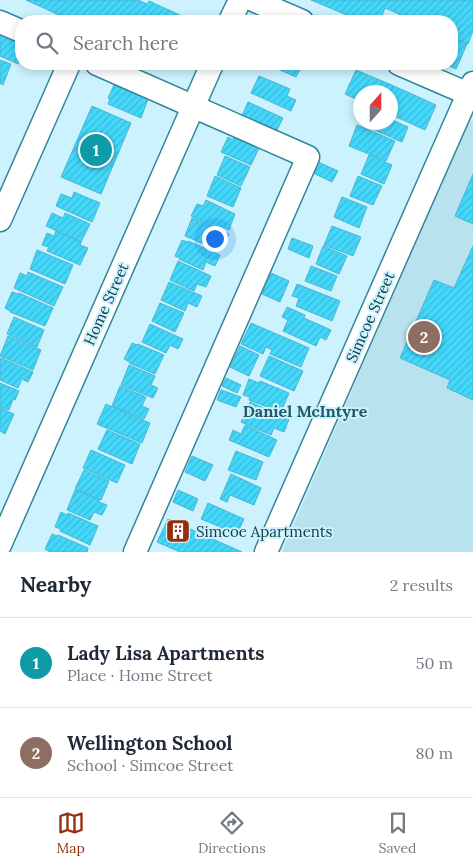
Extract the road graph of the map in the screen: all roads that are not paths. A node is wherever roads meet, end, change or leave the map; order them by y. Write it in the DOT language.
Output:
graph roads {
  1 [pos="240,0"];
  2 [pos="253,0"];
  3 [pos="233,15"];
  4 [pos="288,15"];
  5 [pos="0,22"];
  6 [pos="15,29"];
  7 [pos="66,70"];
  8 [pos="111,70"];
  9 [pos="209,70"];
  10 [pos="415,70"];
  11 [pos="471,91"];
  12 [pos="193,106"];
  13 [pos="0,220"];
  14 [pos="0,545"];
  15 [pos="135,552"];
  16 [pos="266,552"];
  1 -- 3 [label="street"];
  2 -- 4 [label="street"];
  5 -- 6 [label="street"];
  7 -- 13 [label="street"];
  8 -- 12 [label="street"];
  9 -- 12 [label="street, Home Street"];
  10 -- 11 [label="street"];
  11 -- 16 [label="street, Simcoe Street"];
  12 -- 14 [label="street, Home Street"];
  12 -- 15 [label="street"];
}
